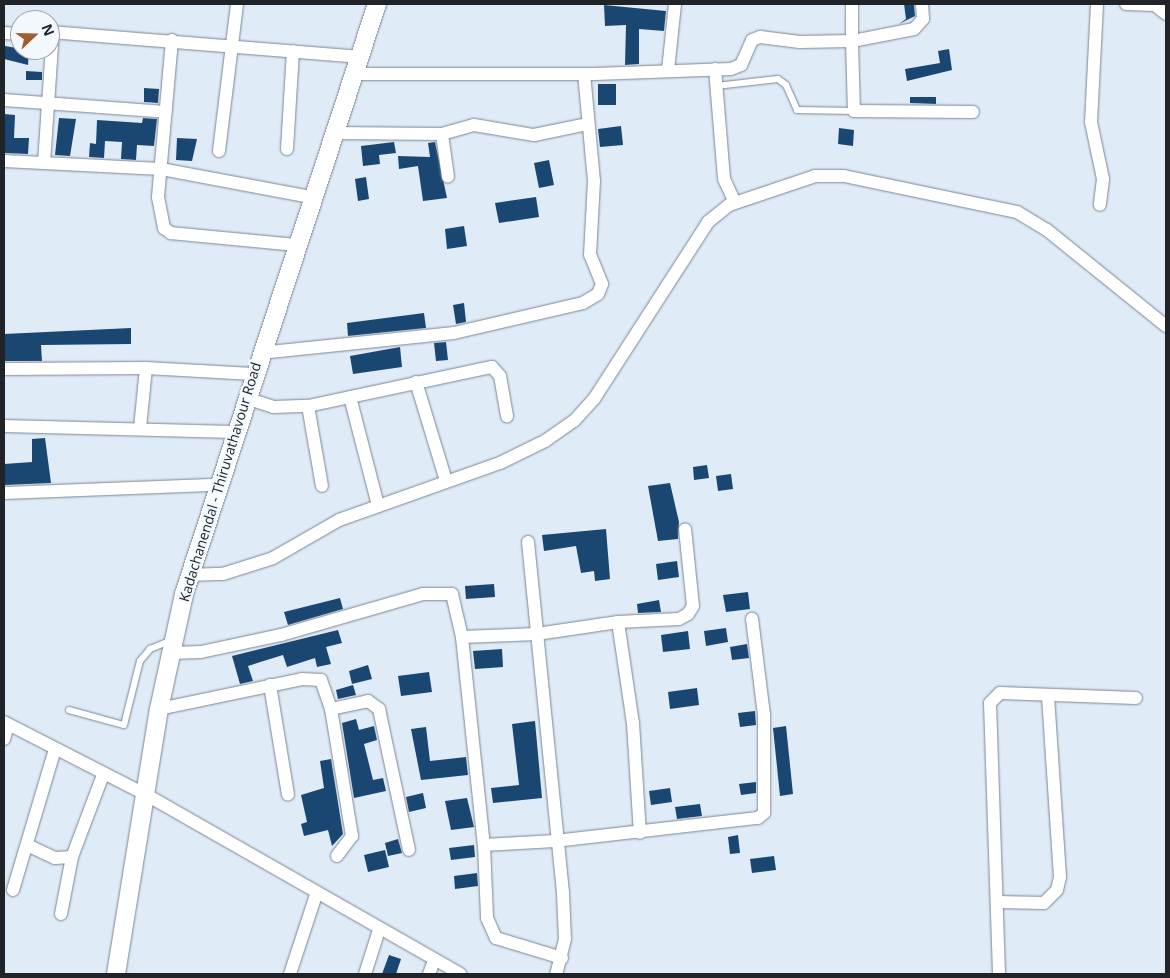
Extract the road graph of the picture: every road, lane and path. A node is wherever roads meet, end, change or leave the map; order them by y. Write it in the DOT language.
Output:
graph roads {
  1 [pos="238,4"];
  2 [pos="377,4"];
  3 [pos="675,4"];
  4 [pos="852,4"];
  5 [pos="922,4"];
  6 [pos="1097,4"];
  7 [pos="1126,4"];
  8 [pos="1166,14"];
  9 [pos="60,33"];
  10 [pos="172,40"];
  11 [pos="852,41"];
  12 [pos="234,45"];
  13 [pos="293,51"];
  14 [pos="50,60"];
  15 [pos="355,66"];
  16 [pos="715,69"];
  17 [pos="668,70"];
  18 [pos="584,74"];
  19 [pos="716,86"];
  20 [pos="4,100"];
  21 [pos="48,103"];
  22 [pos="854,111"];
  23 [pos="166,112"];
  24 [pos="973,112"];
  25 [pos="586,124"];
  26 [pos="333,132"];
  27 [pos="442,134"];
  28 [pos="287,149"];
  29 [pos="219,151"];
  30 [pos="4,161"];
  31 [pos="44,163"];
  32 [pos="160,168"];
  33 [pos="448,177"];
  34 [pos="311,197"];
  35 [pos="735,203"];
  36 [pos="1100,205"];
  37 [pos="295,244"];
  38 [pos="1166,326"];
  39 [pos="260,353"];
  40 [pos="146,368"];
  41 [pos="4,369"];
  42 [pos="253,374"];
  43 [pos="416,382"];
  44 [pos="350,397"];
  45 [pos="246,398"];
  46 [pos="308,406"];
  47 [pos="507,416"];
  48 [pos="4,426"];
  49 [pos="140,428"];
  50 [pos="234,432"];
  51 [pos="446,481"];
  52 [pos="217,485"];
  53 [pos="322,486"];
  54 [pos="4,492"];
  55 [pos="378,504"];
  56 [pos="685,529"];
  57 [pos="528,542"];
  58 [pos="189,575"];
  59 [pos="752,619"];
  60 [pos="618,622"];
  61 [pos="537,634"];
  62 [pos="462,637"];
  63 [pos="173,646"];
  64 [pos="270,685"];
  65 [pos="1048,695"];
  66 [pos="1136,698"];
  67 [pos="159,709"];
  68 [pos="331,709"];
  69 [pos="69,710"];
  70 [pos="6,723"];
  71 [pos="4,739"];
  72 [pos="55,750"];
  73 [pos="103,775"];
  74 [pos="145,794"];
  75 [pos="288,795"];
  76 [pos="640,833"];
  77 [pos="555,841"];
  78 [pos="27,845"];
  79 [pos="484,845"];
  80 [pos="409,850"];
  81 [pos="336,856"];
  82 [pos="72,857"];
  83 [pos="13,890"];
  84 [pos="316,895"];
  85 [pos="998,902"];
  86 [pos="61,914"];
  87 [pos="378,930"];
  88 [pos="562,958"];
  89 [pos="434,961"];
  90 [pos="116,974"];
  91 [pos="290,974"];
  92 [pos="365,974"];
  93 [pos="429,974"];
  94 [pos="460,974"];
  95 [pos="556,974"];
  96 [pos="999,974"];
  1 -- 12 [label="street"];
  2 -- 15 [label="main road, Kadachanendal - Thiruvathavour Road"];
  3 -- 17 [label="street"];
  4 -- 11 [label="street"];
  5 -- 11 [label="street"];
  6 -- 36 [label="street"];
  7 -- 8 [label="street"];
  9 -- 10 [label="street"];
  10 -- 12 [label="street"];
  10 -- 23 [label="street"];
  11 -- 16 [label="street"];
  11 -- 22 [label="street"];
  12 -- 13 [label="street"];
  12 -- 29 [label="street"];
  13 -- 15 [label="street"];
  13 -- 28 [label="street"];
  14 -- 21 [label="street"];
  15 -- 18 [label="street"];
  15 -- 26 [label="main road, Kadachanendal - Thiruvathavour Road"];
  16 -- 17 [label="street"];
  16 -- 19 [label="street"];
  17 -- 18 [label="street"];
  18 -- 25 [label="street"];
  19 -- 22 [label="lane"];
  19 -- 35 [label="street"];
  20 -- 21 [label="street"];
  21 -- 23 [label="street"];
  21 -- 31 [label="street"];
  22 -- 24 [label="street"];
  23 -- 32 [label="street"];
  25 -- 27 [label="street"];
  25 -- 39 [label="street"];
  26 -- 27 [label="street"];
  26 -- 34 [label="main road, Kadachanendal - Thiruvathavour Road"];
  27 -- 33 [label="street"];
  30 -- 31 [label="street"];
  31 -- 32 [label="street"];
  32 -- 34 [label="street"];
  32 -- 37 [label="street"];
  34 -- 37 [label="main road, Kadachanendal - Thiruvathavour Road"];
  35 -- 38 [label="street"];
  35 -- 51 [label="street"];
  37 -- 39 [label="main road, Kadachanendal - Thiruvathavour Road"];
  39 -- 42 [label="main road, Kadachanendal - Thiruvathavour Road"];
  40 -- 41 [label="street"];
  40 -- 42 [label="street"];
  40 -- 49 [label="street"];
  42 -- 45 [label="main road, Kadachanendal - Thiruvathavour Road"];
  43 -- 44 [label="street"];
  43 -- 47 [label="street"];
  43 -- 51 [label="street"];
  44 -- 46 [label="street"];
  44 -- 55 [label="street"];
  45 -- 46 [label="street"];
  45 -- 50 [label="main road, Kadachanendal - Thiruvathavour Road"];
  46 -- 53 [label="street"];
  48 -- 49 [label="street"];
  49 -- 50 [label="street"];
  50 -- 52 [label="main road, Kadachanendal - Thiruvathavour Road"];
  51 -- 55 [label="street"];
  52 -- 54 [label="street"];
  52 -- 58 [label="main road, Kadachanendal - Thiruvathavour Road"];
  55 -- 58 [label="street"];
  56 -- 60 [label="street"];
  57 -- 61 [label="street"];
  58 -- 63 [label="main road, Kadachanendal - Thiruvathavour Road"];
  59 -- 76 [label="street"];
  60 -- 61 [label="street"];
  60 -- 76 [label="street"];
  61 -- 62 [label="street"];
  61 -- 77 [label="street"];
  62 -- 63 [label="street"];
  62 -- 79 [label="street"];
  63 -- 67 [label="main road, Kadachanendal - Thiruvathavour Road"];
  63 -- 69 [label="lane"];
  64 -- 67 [label="street"];
  64 -- 68 [label="street"];
  64 -- 75 [label="street"];
  65 -- 66 [label="street"];
  65 -- 85 [label="street"];
  65 -- 85 [label="street"];
  67 -- 74 [label="main road, Kadachanendal - Thiruvathavour Road"];
  68 -- 80 [label="street"];
  68 -- 81 [label="street"];
  70 -- 71 [label="street"];
  70 -- 72 [label="street"];
  72 -- 73 [label="street"];
  72 -- 78 [label="street"];
  73 -- 74 [label="street"];
  73 -- 82 [label="street"];
  74 -- 84 [label="street"];
  74 -- 90 [label="main road, Kadachanendal - Thiruvathavour Road"];
  76 -- 77 [label="street"];
  77 -- 79 [label="street"];
  77 -- 88 [label="street"];
  78 -- 82 [label="street"];
  78 -- 83 [label="street"];
  79 -- 88 [label="street"];
  82 -- 86 [label="street"];
  84 -- 87 [label="street"];
  84 -- 91 [label="street"];
  85 -- 96 [label="street"];
  87 -- 89 [label="street"];
  87 -- 92 [label="street"];
  88 -- 95 [label="street"];
  89 -- 93 [label="street"];
  89 -- 94 [label="street"];
}
